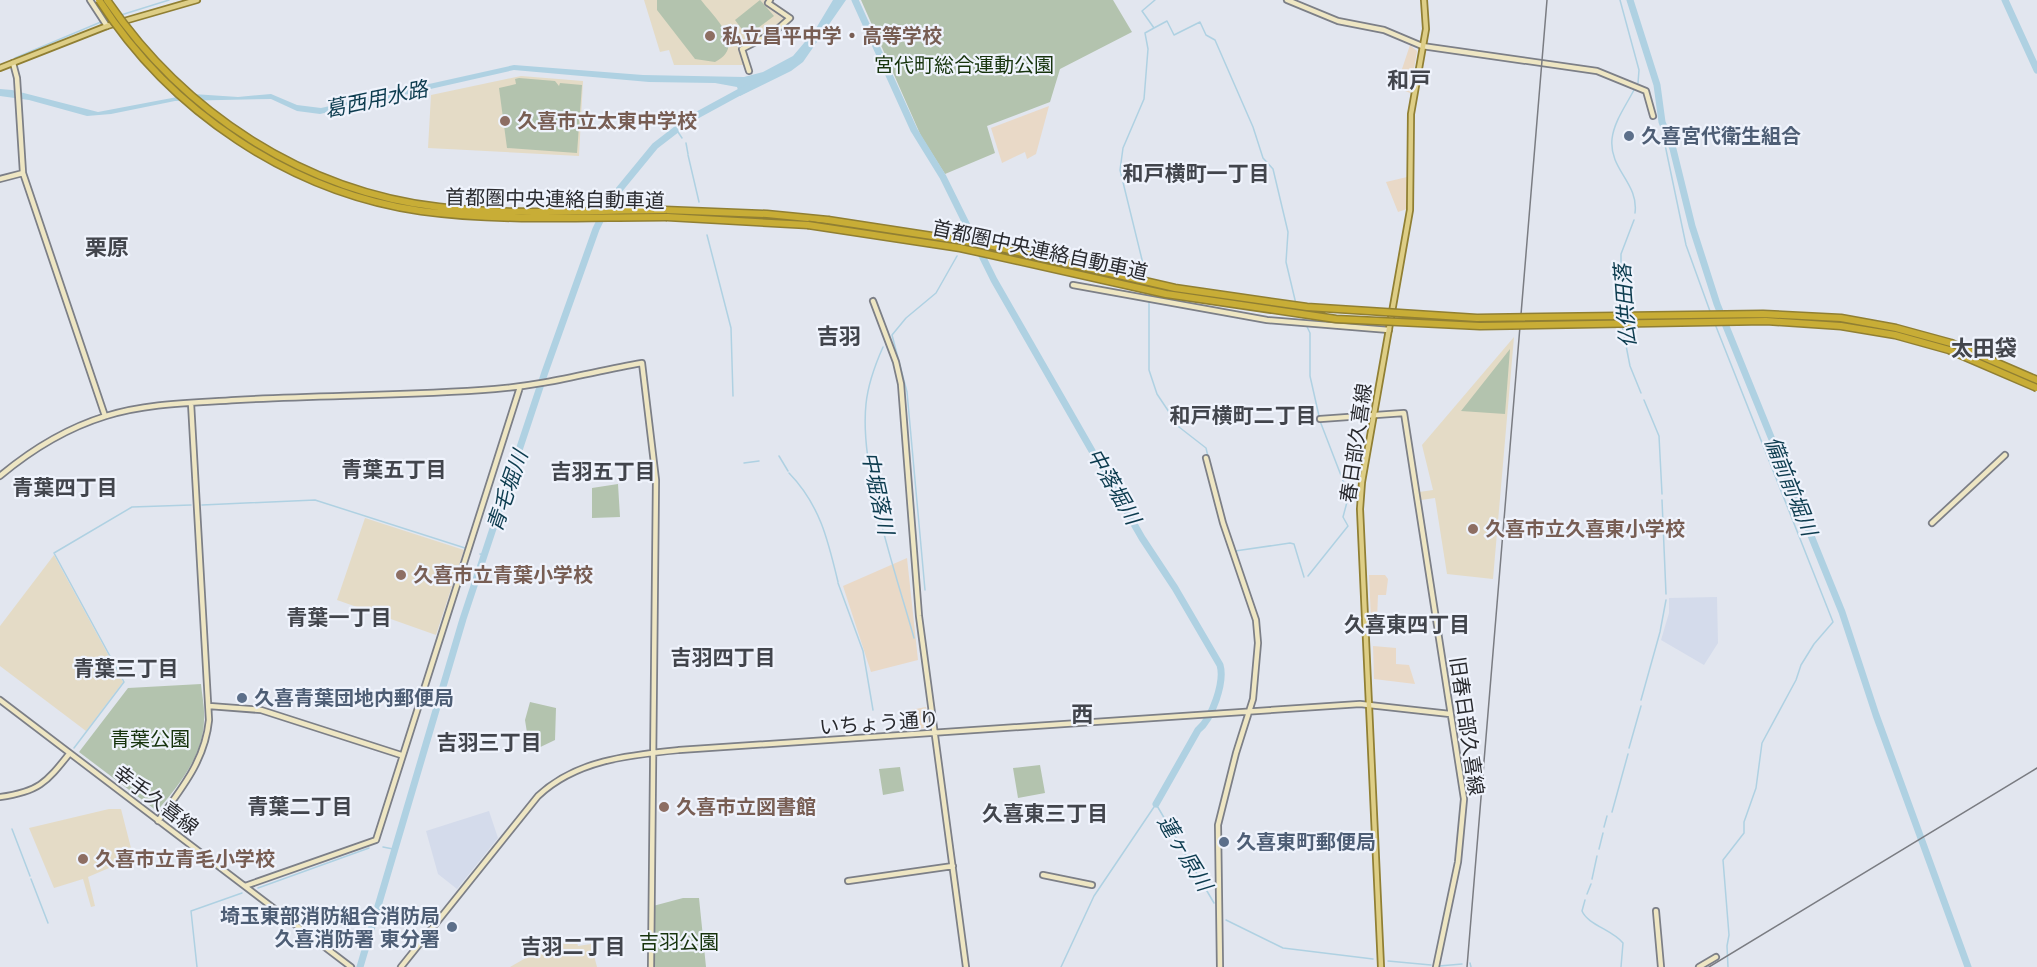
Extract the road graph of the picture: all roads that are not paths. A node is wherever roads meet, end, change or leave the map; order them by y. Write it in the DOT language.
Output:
graph roads {
  1 [pos="90,0"];
  2 [pos="99,0"];
  3 [pos="107,0"];
  4 [pos="197,0"];
  5 [pos="770,0"];
  6 [pos="1287,0"];
  7 [pos="1424,0"];
  8 [pos="107,26"];
  9 [pos="1422,46"];
  10 [pos="13,63"];
  11 [pos="0,68"];
  12 [pos="749,71"];
  13 [pos="1653,116"];
  14 [pos="23,173"];
  15 [pos="0,179"];
  16 [pos="1073,285"];
  17 [pos="873,301"];
  18 [pos="1389,330"];
  19 [pos="2037,380"];
  20 [pos="519,387"];
  21 [pos="2037,388"];
  22 [pos="191,403"];
  23 [pos="1374,414"];
  24 [pos="105,416"];
  25 [pos="1320,419"];
  26 [pos="2005,455"];
  27 [pos="1206,458"];
  28 [pos="0,476"];
  29 [pos="1932,524"];
  30 [pos="0,700"];
  31 [pos="1368,703"];
  32 [pos="209,706"];
  33 [pos="1250,712"];
  34 [pos="1450,714"];
  35 [pos="935,734"];
  36 [pos="69,754"];
  37 [pos="652,754"];
  38 [pos="401,755"];
  39 [pos="0,797"];
  40 [pos="158,821"];
  41 [pos="952,866"];
  42 [pos="1043,875"];
  43 [pos="848,881"];
  44 [pos="1092,885"];
  45 [pos="245,886"];
  46 [pos="1656,910"];
  47 [pos="1716,957"];
  48 [pos="349,966"];
  49 [pos="401,967"];
  50 [pos="651,967"];
  51 [pos="966,967"];
  52 [pos="1220,967"];
  53 [pos="1381,967"];
  54 [pos="1436,967"];
  55 [pos="1661,967"];
  56 [pos="1699,967"];
  1 -- 8 [label="street"];
  2 -- 21 [label="highway, 首都圏中央連絡自動車道, bridge"];
  3 -- 19 [label="highway, 首都圏中央連絡自動車道, bridge"];
  4 -- 8 [label="main road"];
  5 -- 12 [label="street"];
  6 -- 9 [label="street"];
  7 -- 9 [label="main road, 春日部久喜線"];
  8 -- 10 [label="main road"];
  9 -- 13 [label="street"];
  9 -- 18 [label="main road, 春日部久喜線"];
  10 -- 11 [label="main road"];
  10 -- 14 [label="street"];
  14 -- 15 [label="street"];
  14 -- 24 [label="street"];
  16 -- 18 [label="street"];
  17 -- 35 [label="street"];
  18 -- 23 [label="main road, 春日部久喜線"];
  20 -- 22 [label="street"];
  20 -- 37 [label="street"];
  20 -- 38 [label="street"];
  22 -- 24 [label="street"];
  22 -- 32 [label="street"];
  23 -- 25 [label="street"];
  23 -- 31 [label="main road, 春日部久喜線"];
  23 -- 34 [label="street, 旧春日部久喜線"];
  24 -- 28 [label="street"];
  26 -- 29 [label="street"];
  27 -- 33 [label="street"];
  30 -- 36 [label="street, 幸手久喜線"];
  31 -- 33 [label="street, いちょう通り"];
  31 -- 34 [label="street, いちょう通り"];
  31 -- 53 [label="main road, 春日部久喜線"];
  32 -- 38 [label="street"];
  32 -- 40 [label="street"];
  33 -- 35 [label="street, いちょう通り"];
  33 -- 52 [label="street"];
  34 -- 54 [label="street, 旧春日部久喜線"];
  35 -- 37 [label="street, いちょう通り"];
  35 -- 41 [label="street"];
  36 -- 39 [label="street"];
  36 -- 40 [label="street, 幸手久喜線"];
  37 -- 49 [label="street, いちょう通り"];
  37 -- 50 [label="street"];
  38 -- 45 [label="street"];
  40 -- 45 [label="street, 幸手久喜線"];
  41 -- 43 [label="street"];
  41 -- 51 [label="street"];
  42 -- 44 [label="street"];
  45 -- 48 [label="street, 幸手久喜線"];
  46 -- 55 [label="street"];
  47 -- 56 [label="street"];
}
